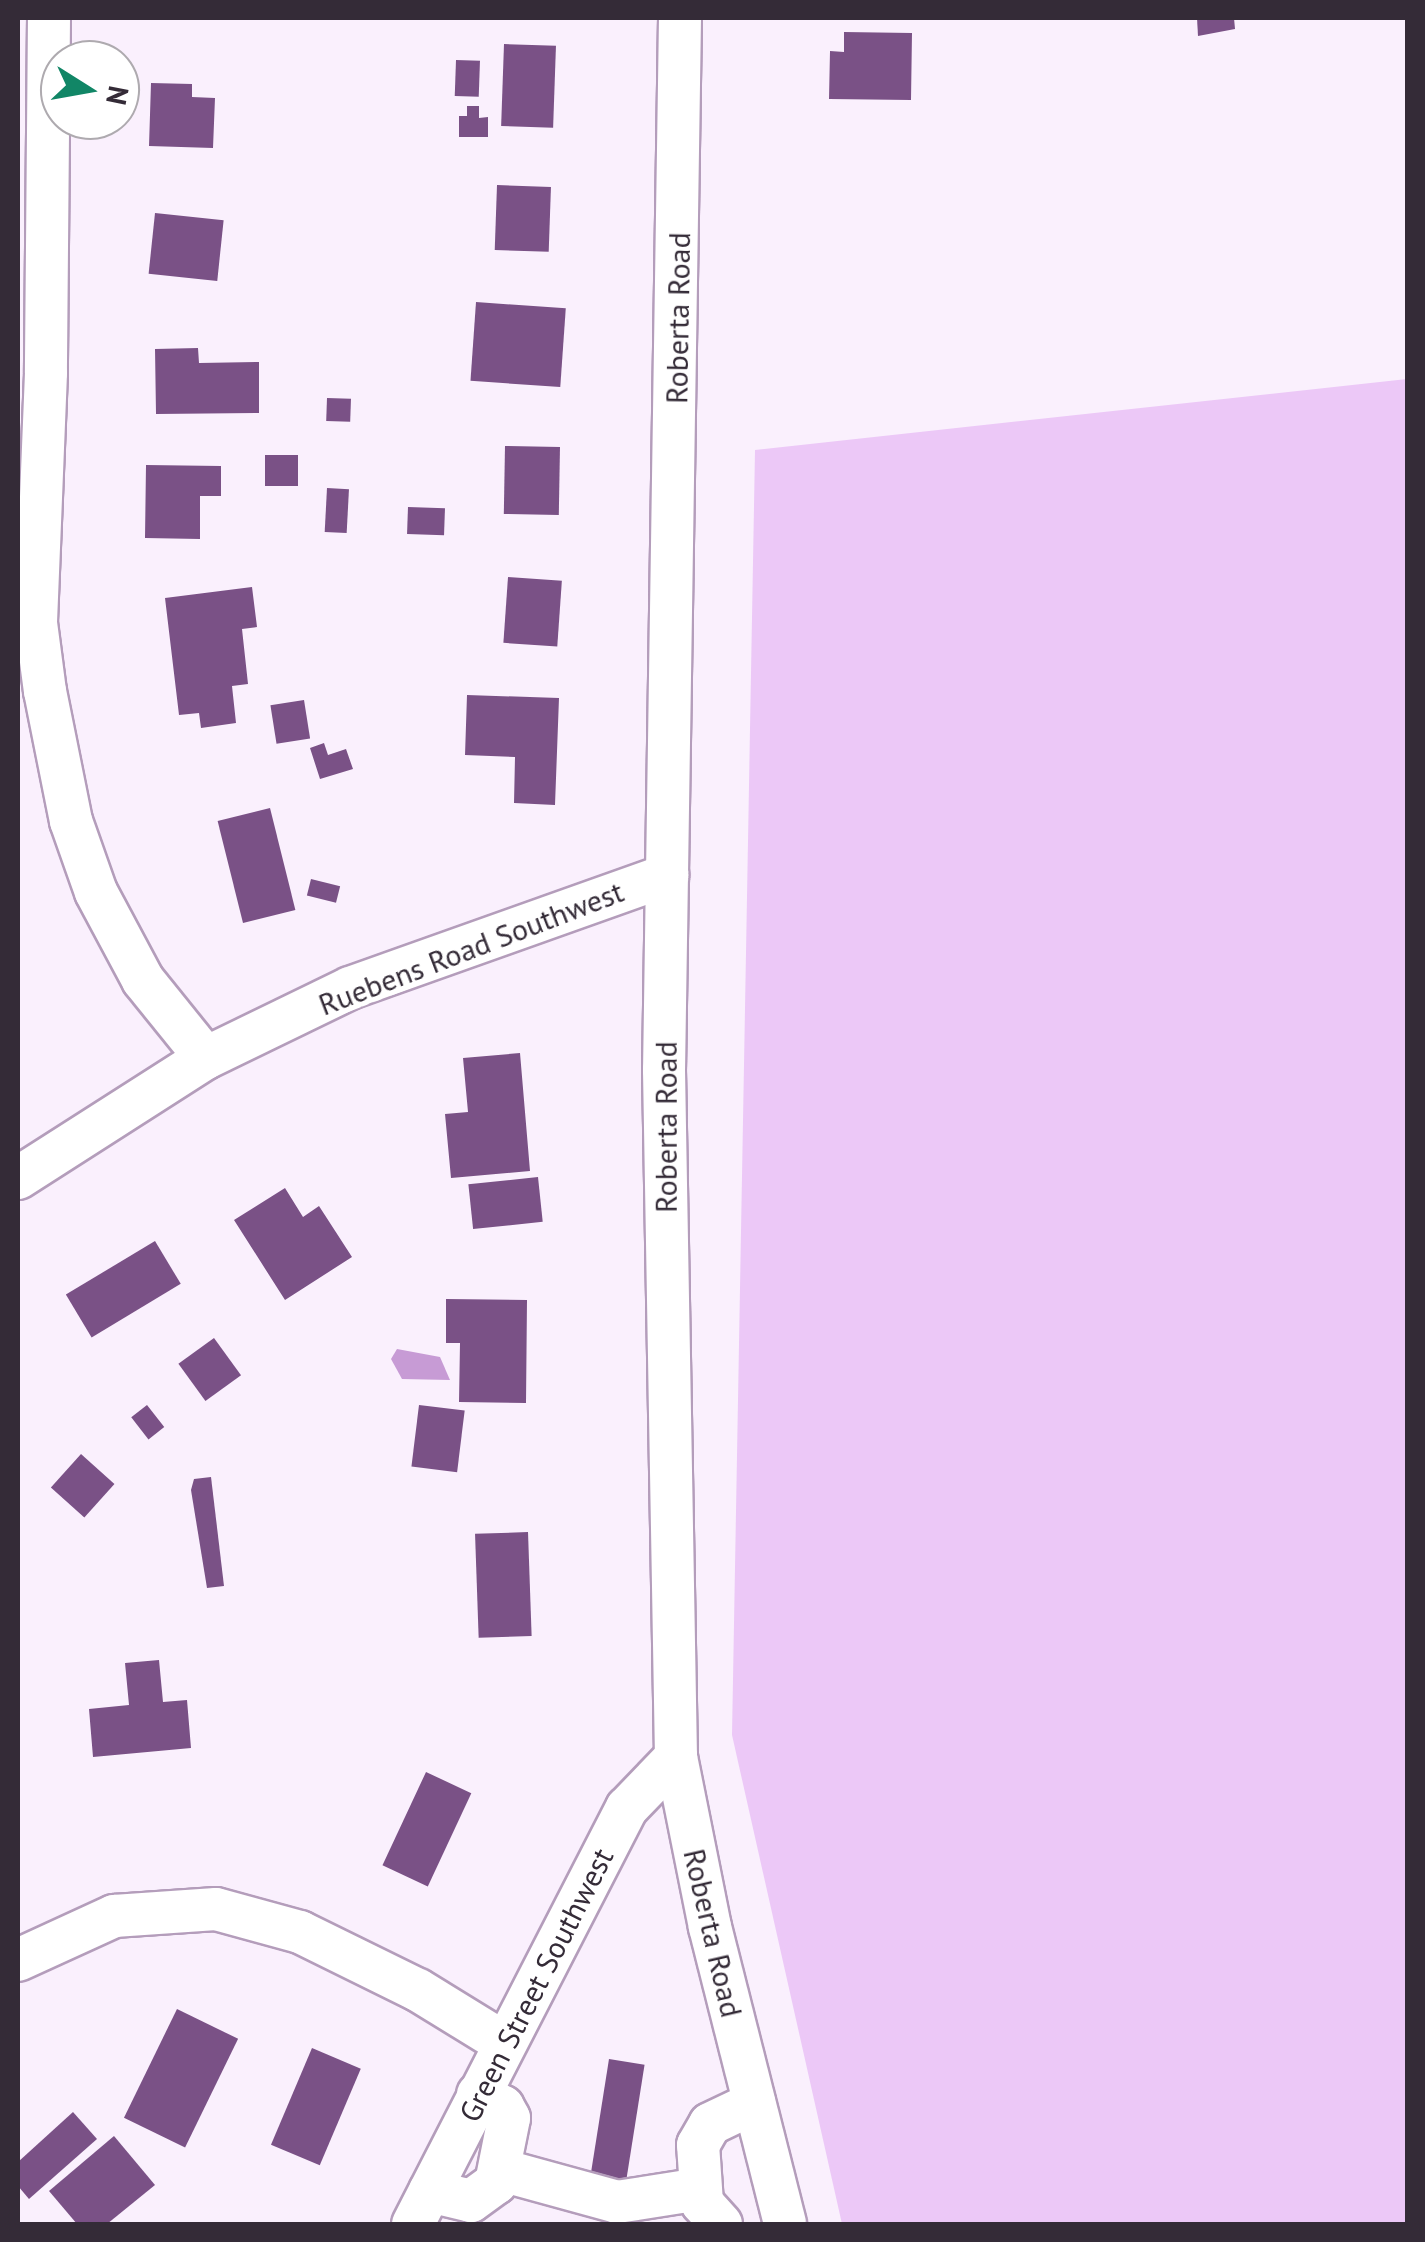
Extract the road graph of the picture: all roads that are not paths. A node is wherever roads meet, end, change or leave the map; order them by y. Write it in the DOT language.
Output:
graph roads {
  1 [pos="49,18"];
  2 [pos="680,18"];
  3 [pos="27,620"];
  4 [pos="668,875"];
  5 [pos="206,1058"];
  6 [pos="18,1178"];
  7 [pos="676,1757"];
  8 [pos="18,1960"];
  9 [pos="504,2043"];
  10 [pos="478,2094"];
  11 [pos="754,2103"];
  12 [pos="500,2170"];
  13 [pos="710,2207"];
  14 [pos="421,2208"];
  15 [pos="600,2212"];
  16 [pos="785,2224"];
  1 -- 3 [label="street"];
  2 -- 4 [label="street, Roberta Road"];
  3 -- 5 [label="street"];
  4 -- 5 [label="street, Ruebens Road Southwest"];
  4 -- 7 [label="street, Roberta Road"];
  5 -- 6 [label="street, Ruebens Road Southwest"];
  7 -- 9 [label="street, Green Street Southwest"];
  7 -- 11 [label="street, Roberta Road"];
  8 -- 9 [label="street"];
  9 -- 10 [label="street, Green Street Southwest"];
  10 -- 12 [label="street"];
  10 -- 14 [label="street, Green Street Southwest"];
  11 -- 13 [label="street"];
  11 -- 16 [label="street, Roberta Road"];
  12 -- 14 [label="street"];
  12 -- 15 [label="street"];
  13 -- 15 [label="street"];
}
